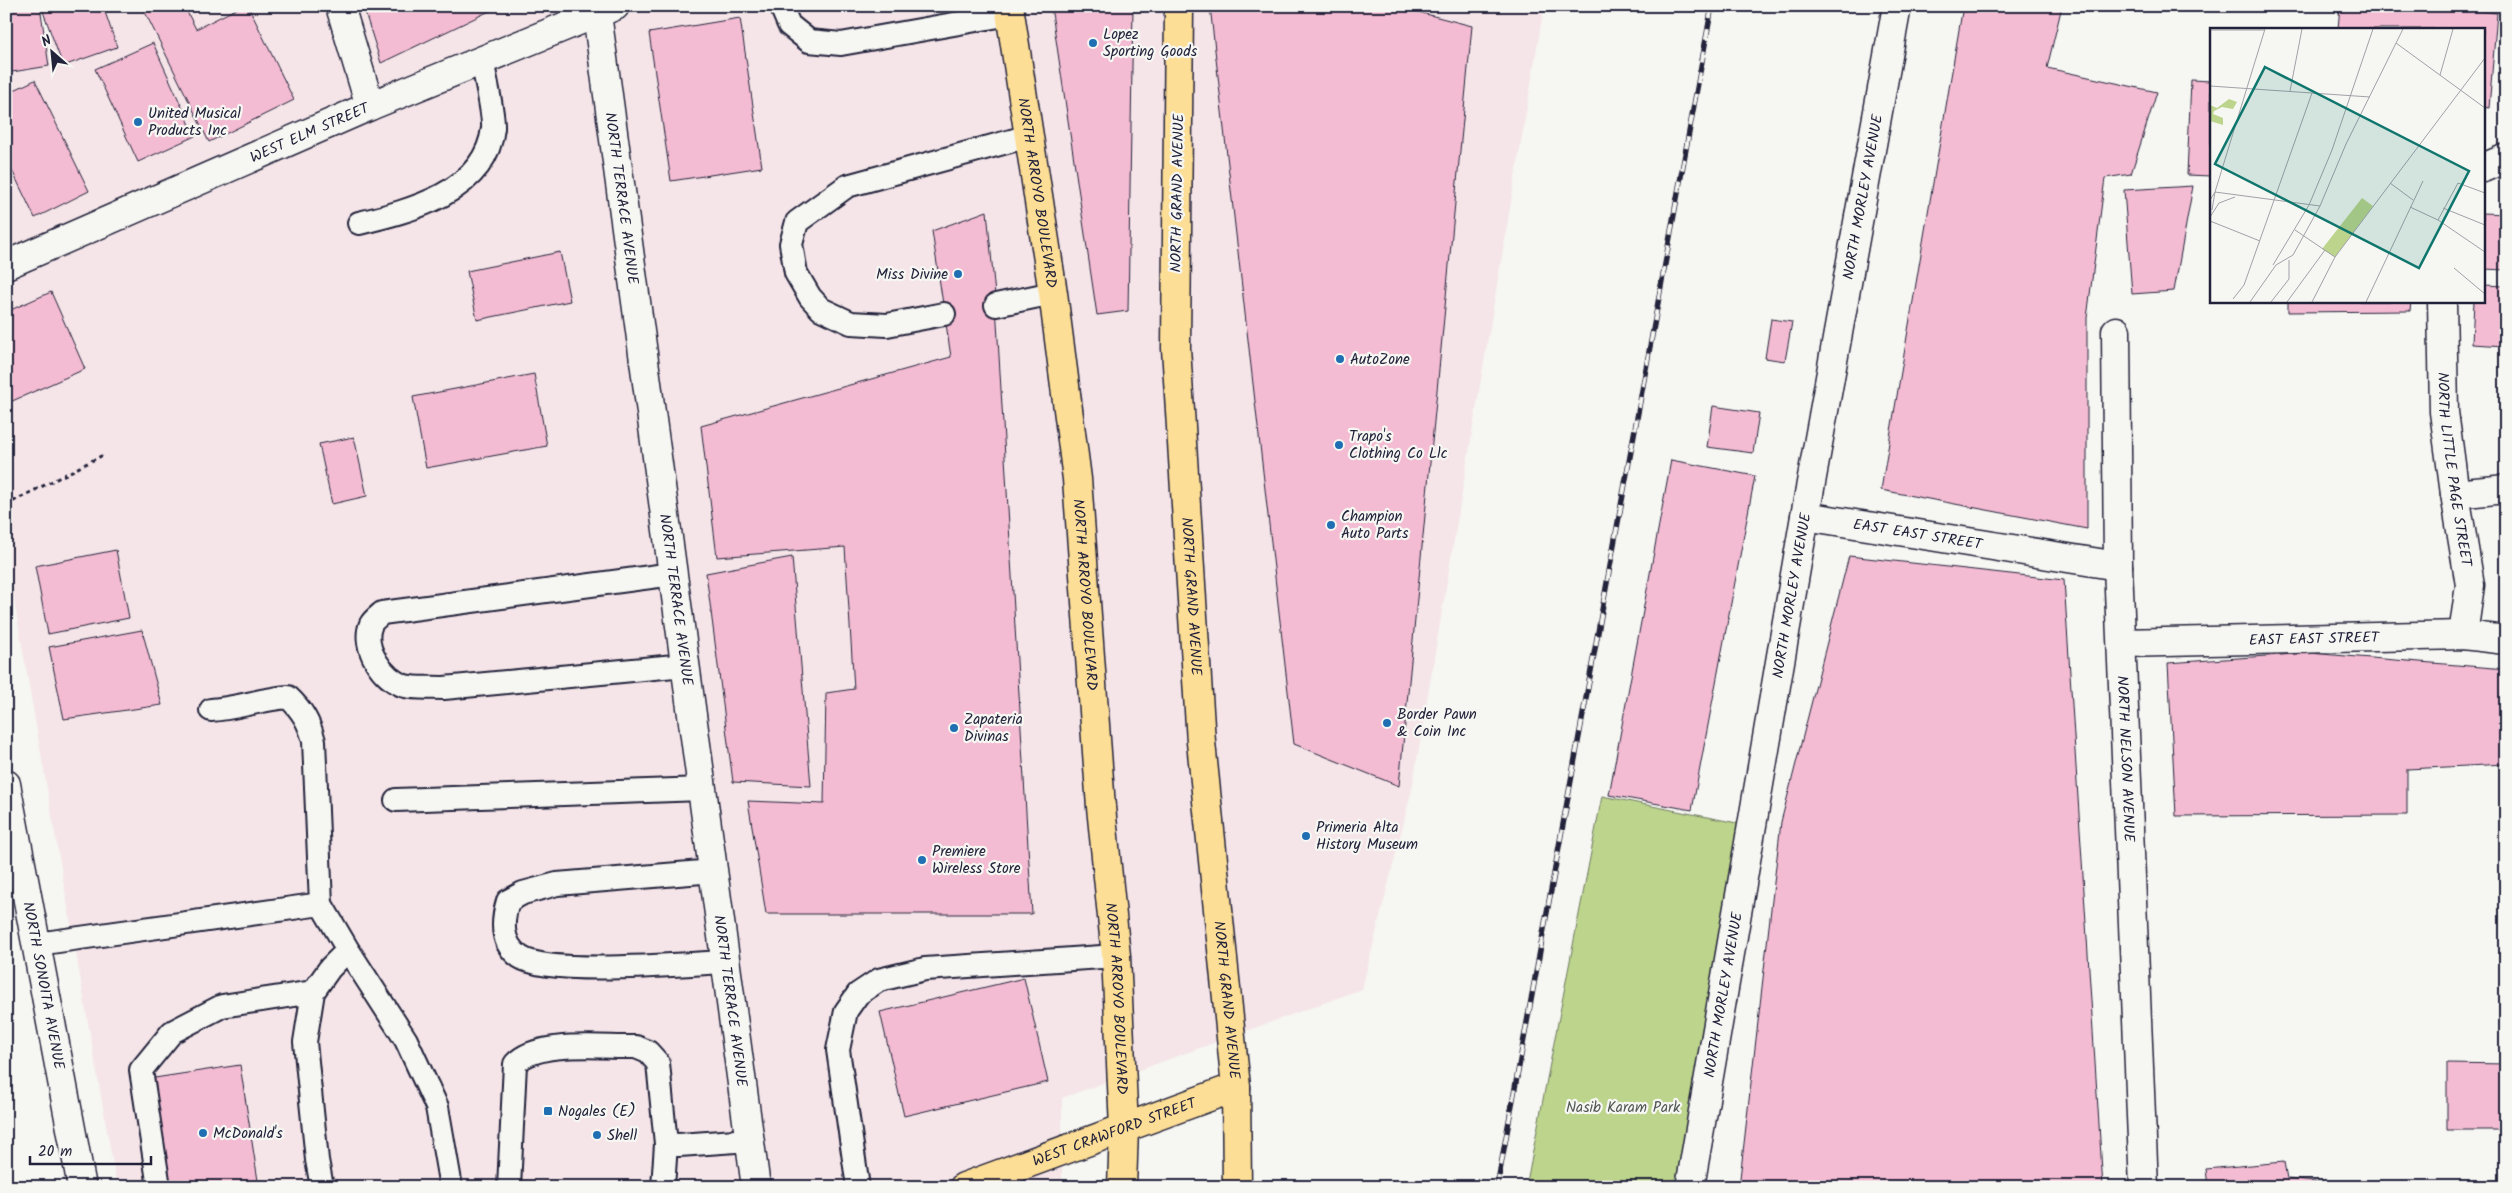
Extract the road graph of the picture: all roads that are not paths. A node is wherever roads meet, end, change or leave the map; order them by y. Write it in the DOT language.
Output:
graph roads {
  1 [pos="340,6"];
  2 [pos="781,6"];
  3 [pos="1180,6"];
  4 [pos="1897,6"];
  5 [pos="606,10"];
  6 [pos="1009,10"];
  7 [pos="482,60"];
  8 [pos="370,106"];
  9 [pos="1029,136"];
  10 [pos="2506,158"];
  11 [pos="2484,168"];
  12 [pos="359,223"];
  13 [pos="6,265"];
  14 [pos="1054,293"];
  15 [pos="2442,302"];
  16 [pos="996,305"];
  17 [pos="944,314"];
  18 [pos="2116,331"];
  19 [pos="2506,489"];
  20 [pos="2454,494"];
  21 [pos="1805,516"];
  22 [pos="2118,566"];
  23 [pos="673,574"];
  24 [pos="2463,635"];
  25 [pos="2506,640"];
  26 [pos="2122,643"];
  27 [pos="685,665"];
  28 [pos="211,710"];
  29 [pos="6,784"];
  30 [pos="702,789"];
  31 [pos="396,800"];
  32 [pos="714,871"];
  33 [pos="321,904"];
  34 [pos="37,944"];
  35 [pos="348,950"];
  36 [pos="1116,956"];
  37 [pos="726,962"];
  38 [pos="313,992"];
  39 [pos="1236,1087"];
  40 [pos="1124,1128"];
  41 [pos="750,1140"];
  42 [pos="666,1144"];
  43 [pos="82,1187"];
  44 [pos="159,1187"];
  45 [pos="322,1187"];
  46 [pos="450,1187"];
  47 [pos="509,1187"];
  48 [pos="663,1187"];
  49 [pos="756,1187"];
  50 [pos="858,1187"];
  51 [pos="964,1187"];
  52 [pos="1122,1187"];
  53 [pos="1237,1187"];
  54 [pos="1690,1187"];
  55 [pos="2144,1187"];
  1 -- 8 [label="street"];
  2 -- 6 [label="lane"];
  3 -- 39 [label="main road, NORTH GRAND AVENUE"];
  4 -- 21 [label="street, NORTH MORLEY AVENUE"];
  5 -- 7 [label="street, WEST ELM STREET"];
  5 -- 23 [label="street, NORTH TERRACE AVENUE"];
  6 -- 9 [label="main road, NORTH ARROYO BOULEVARD"];
  7 -- 8 [label="street, WEST ELM STREET"];
  7 -- 12 [label="lane"];
  8 -- 13 [label="street, WEST ELM STREET"];
  9 -- 14 [label="main road, NORTH ARROYO BOULEVARD"];
  9 -- 17 [label="lane"];
  10 -- 11 [label="street"];
  14 -- 16 [label="lane"];
  14 -- 36 [label="main road, NORTH ARROYO BOULEVARD"];
  15 -- 20 [label="street, NORTH LITTLE PAGE STREET"];
  18 -- 22 [label="street, NORTH NELSON AVENUE"];
  19 -- 20 [label="street"];
  20 -- 24 [label="street, NORTH LITTLE PAGE STREET"];
  21 -- 22 [label="street, EAST EAST STREET"];
  21 -- 54 [label="street, NORTH MORLEY AVENUE"];
  22 -- 26 [label="street, NORTH NELSON AVENUE"];
  23 -- 27 [label="street, NORTH TERRACE AVENUE"];
  23 -- 27 [label="lane"];
  24 -- 25 [label="street, EAST EAST STREET"];
  24 -- 26 [label="street, EAST EAST STREET"];
  26 -- 55 [label="street, NORTH NELSON AVENUE"];
  27 -- 30 [label="street, NORTH TERRACE AVENUE"];
  28 -- 33 [label="lane"];
  29 -- 34 [label="street, NORTH SONOITA AVENUE"];
  30 -- 31 [label="lane"];
  30 -- 32 [label="street, NORTH TERRACE AVENUE"];
  32 -- 37 [label="street, NORTH TERRACE AVENUE"];
  32 -- 37 [label="lane"];
  33 -- 34 [label="lane"];
  33 -- 35 [label="lane"];
  34 -- 43 [label="street, NORTH SONOITA AVENUE"];
  35 -- 38 [label="lane"];
  35 -- 46 [label="lane"];
  36 -- 40 [label="main road, NORTH ARROYO BOULEVARD"];
  36 -- 50 [label="lane"];
  37 -- 41 [label="street, NORTH TERRACE AVENUE"];
  38 -- 44 [label="lane"];
  38 -- 45 [label="lane"];
  39 -- 40 [label="main road, WEST CRAWFORD STREET"];
  39 -- 53 [label="main road, NORTH GRAND AVENUE"];
  40 -- 51 [label="main road, WEST CRAWFORD STREET"];
  40 -- 52 [label="main road, NORTH ARROYO BOULEVARD"];
  41 -- 42 [label="lane"];
  41 -- 49 [label="street, NORTH TERRACE AVENUE"];
  42 -- 47 [label="lane"];
  42 -- 48 [label="lane"];
}
